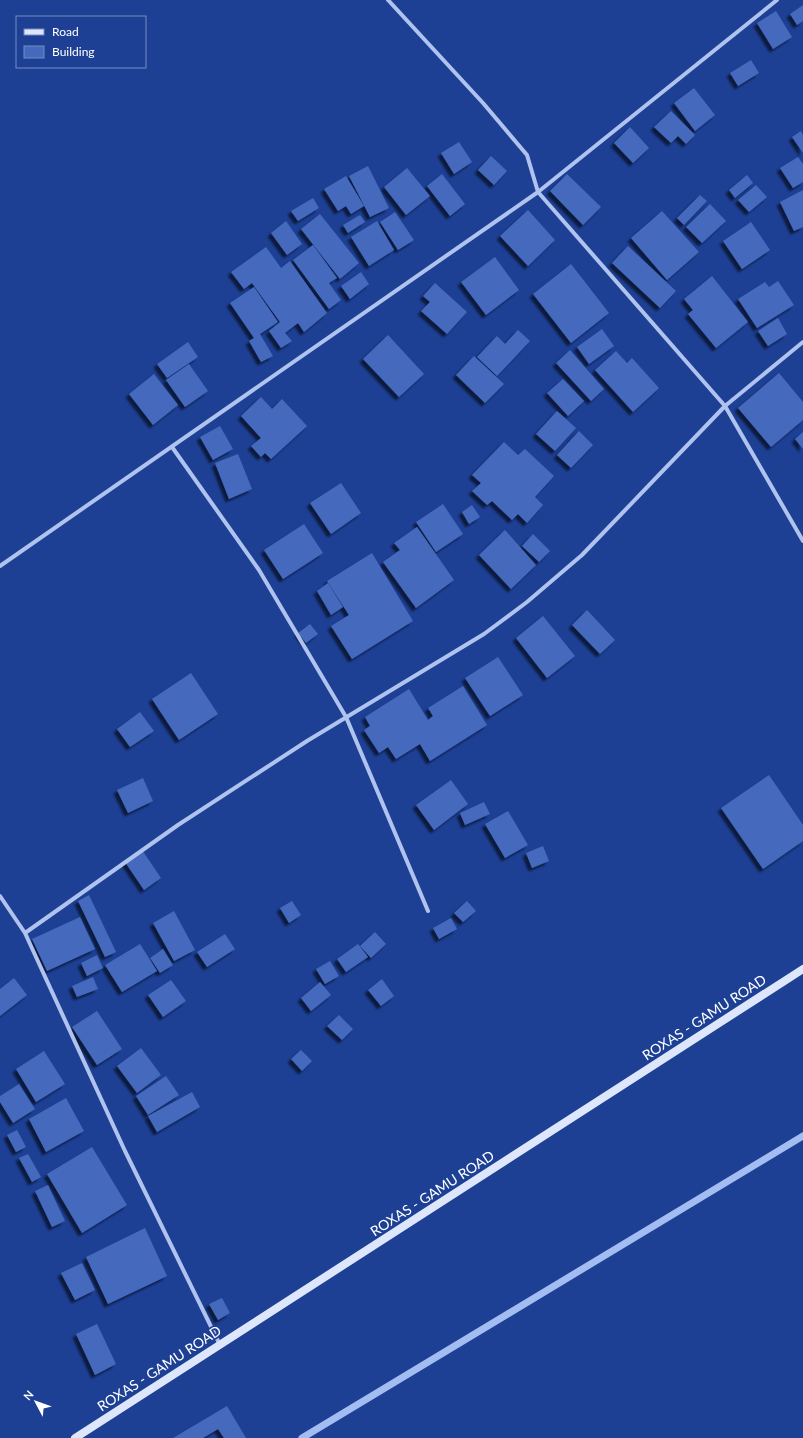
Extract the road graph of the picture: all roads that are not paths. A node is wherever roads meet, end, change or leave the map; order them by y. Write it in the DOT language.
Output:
graph roads {
  1 [pos="388,0"];
  2 [pos="777,0"];
  3 [pos="538,192"];
  4 [pos="803,342"];
  5 [pos="725,406"];
  6 [pos="172,447"];
  7 [pos="803,541"];
  8 [pos="0,566"];
  9 [pos="346,717"];
  10 [pos="0,896"];
  11 [pos="428,911"];
  12 [pos="25,933"];
  13 [pos="803,969"];
  14 [pos="220,1345"];
  15 [pos="75,1438"];
  1 -- 3 [label="street"];
  2 -- 3 [label="street"];
  3 -- 5 [label="street"];
  3 -- 6 [label="street"];
  4 -- 5 [label="street"];
  5 -- 7 [label="street"];
  5 -- 9 [label="street"];
  6 -- 8 [label="street"];
  6 -- 9 [label="street"];
  9 -- 11 [label="street"];
  9 -- 12 [label="street"];
  10 -- 12 [label="street"];
  12 -- 14 [label="street"];
  13 -- 14 [label="main road, ROXAS - GAMU ROAD"];
  14 -- 15 [label="main road, ROXAS - GAMU ROAD"];
}
